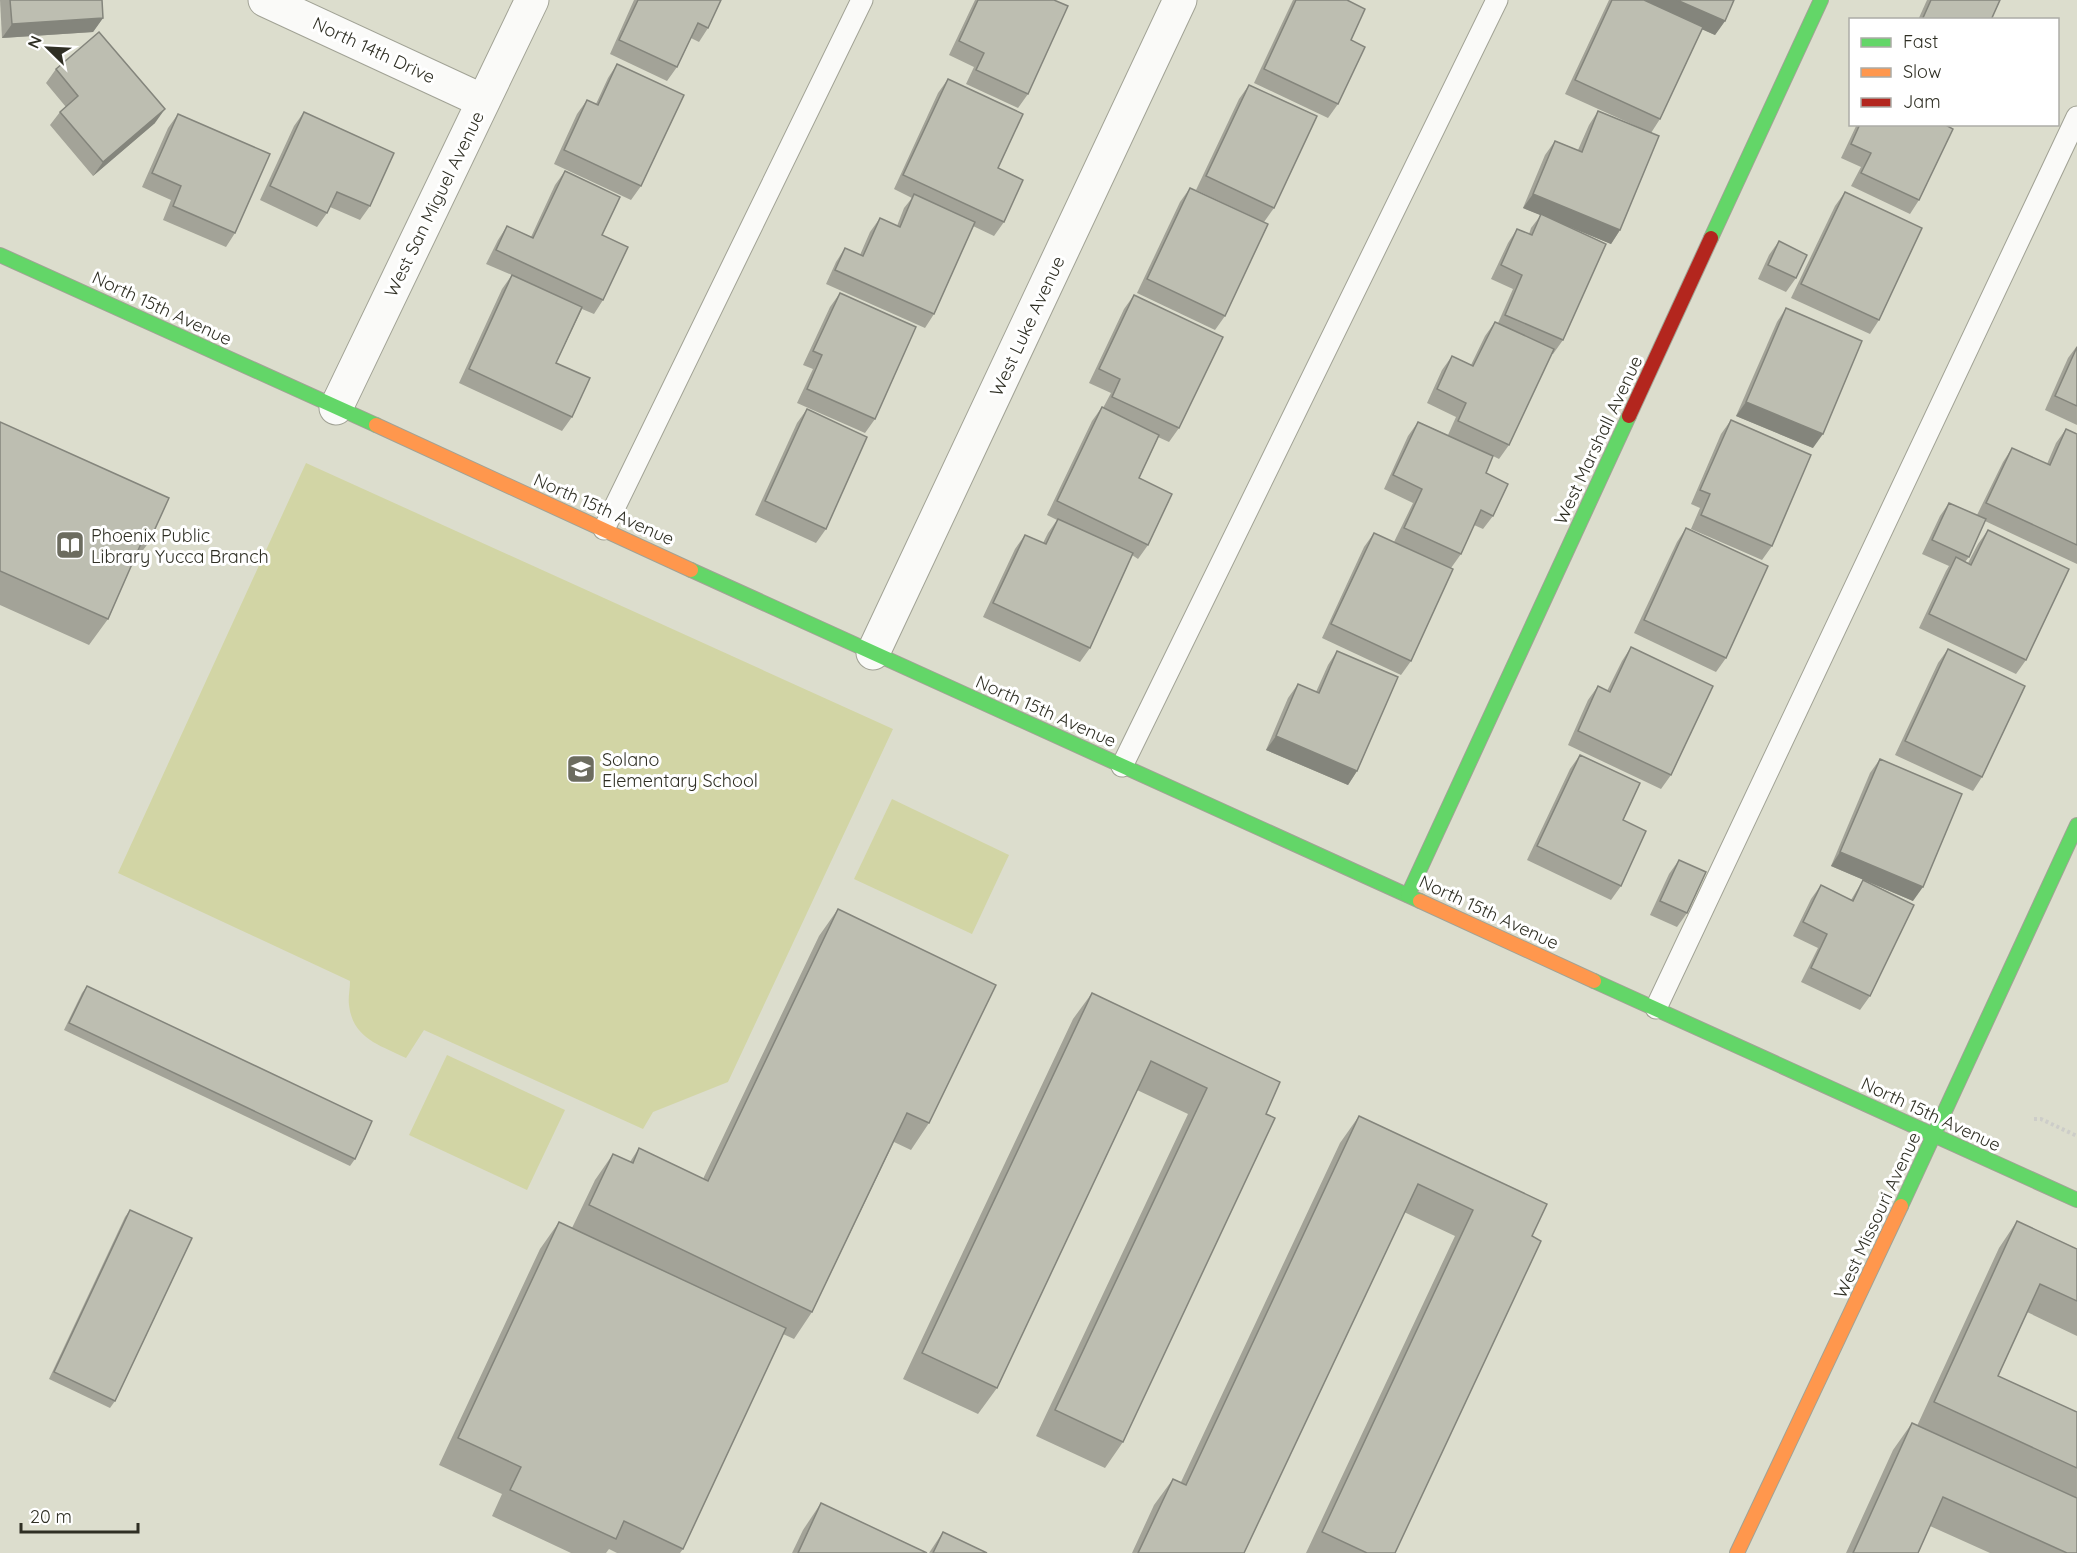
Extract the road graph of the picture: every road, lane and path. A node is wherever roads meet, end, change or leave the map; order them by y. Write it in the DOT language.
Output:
graph roads {
  1 [pos="265,0"];
  2 [pos="532,0"];
  3 [pos="862,0"];
  4 [pos="1180,0"];
  5 [pos="1497,0"];
  6 [pos="1821,0"];
  7 [pos="483,101"];
  8 [pos="2077,117"];
  9 [pos="0,255"];
  10 [pos="336,408"];
  11 [pos="604,529"];
  12 [pos="873,653"];
  13 [pos="1122,766"];
  14 [pos="2077,825"];
  15 [pos="1408,895"];
  16 [pos="1656,1008"];
  17 [pos="2034,1119"];
  18 [pos="1934,1135"];
  19 [pos="2077,1136"];
  20 [pos="2077,1200"];
  21 [pos="1737,1553"];
  1 -- 7 [label="street, North 14th Drive"];
  2 -- 7 [label="street, West San Miguel Avenue"];
  3 -- 11 [label="lane"];
  4 -- 12 [label="street, West Luke Avenue"];
  5 -- 13 [label="lane"];
  6 -- 15 [label="street, West Marshall Avenue"];
  7 -- 10 [label="street, West San Miguel Avenue"];
  8 -- 16 [label="lane"];
  9 -- 10 [label="street, North 15th Avenue"];
  10 -- 11 [label="street, North 15th Avenue"];
  11 -- 12 [label="street, North 15th Avenue"];
  12 -- 13 [label="street, North 15th Avenue"];
  13 -- 15 [label="street, North 15th Avenue"];
  14 -- 18 [label="street, West Missouri Avenue"];
  15 -- 16 [label="street, North 15th Avenue"];
  16 -- 18 [label="street, North 15th Avenue"];
  17 -- 19 [label="path"];
  18 -- 20 [label="street, North 15th Avenue"];
  18 -- 21 [label="street, West Missouri Avenue"];
}
